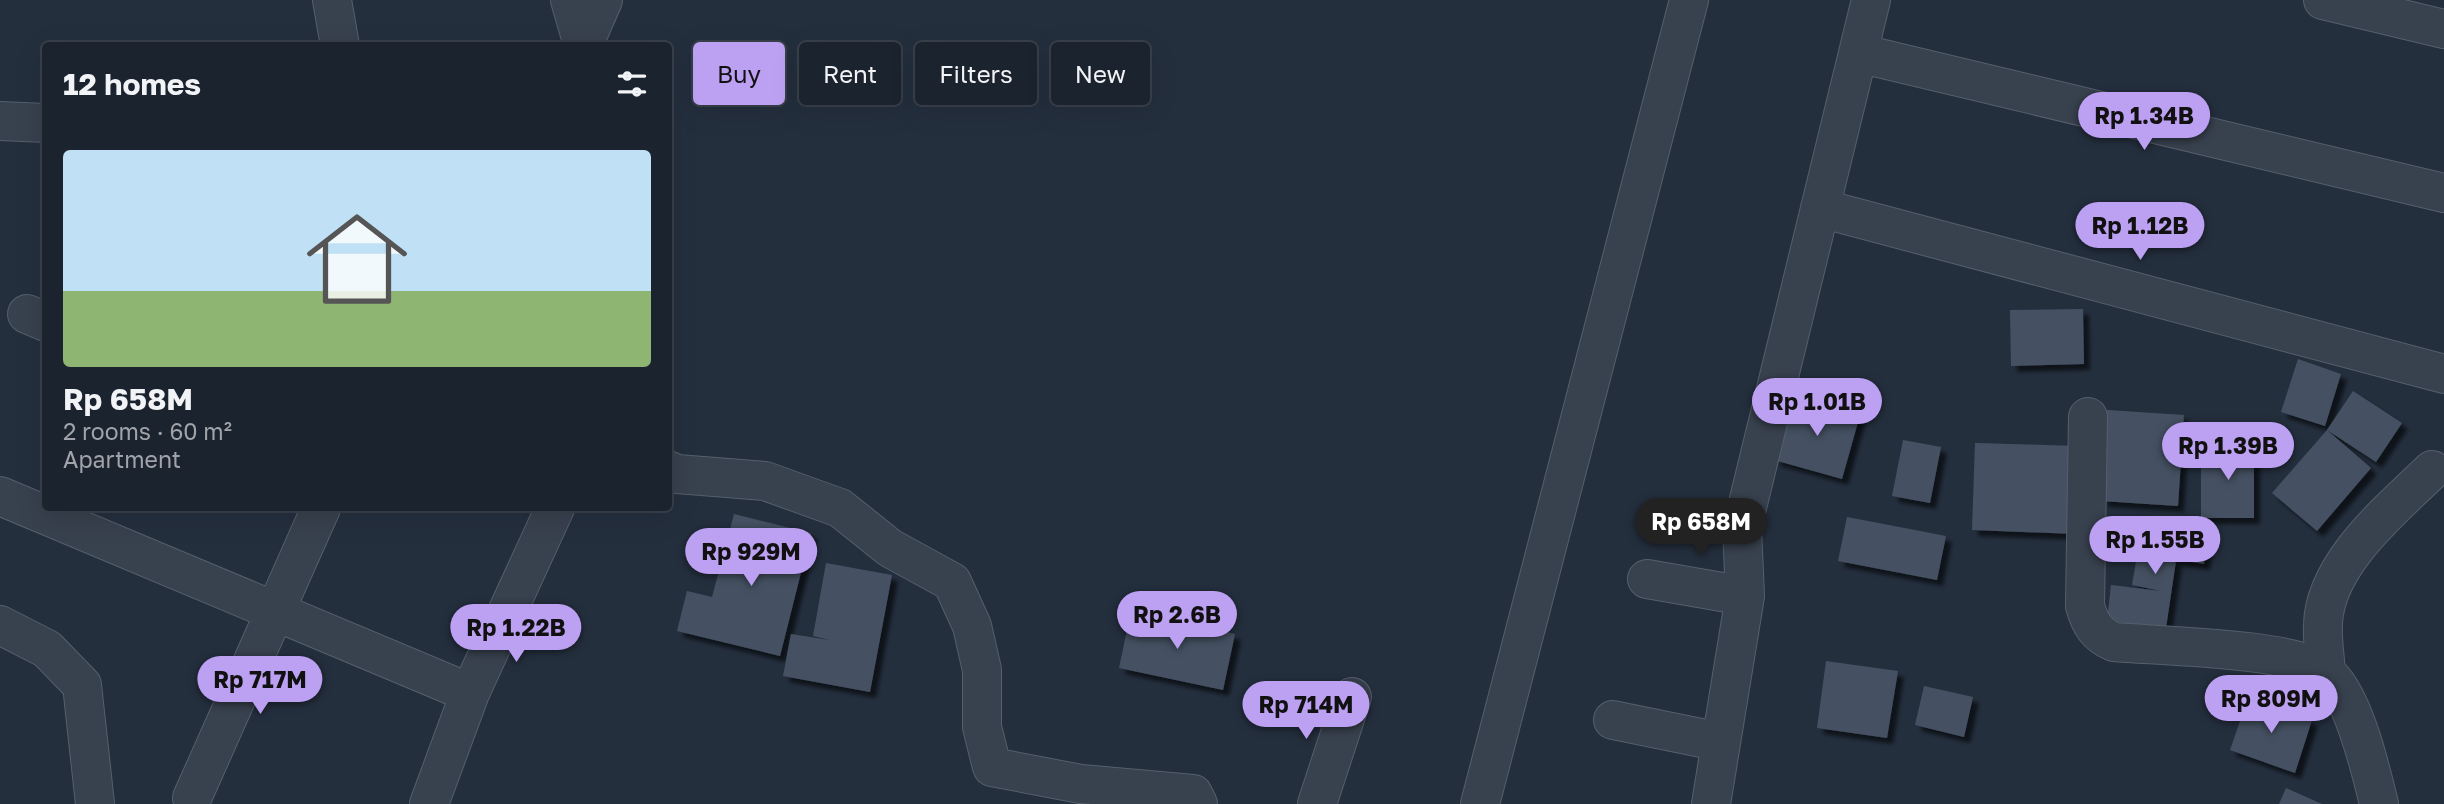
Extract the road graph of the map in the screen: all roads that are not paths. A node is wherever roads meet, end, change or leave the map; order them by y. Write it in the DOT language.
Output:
graph roads {
  1 [pos="332,0"];
  2 [pos="570,0"];
  3 [pos="603,0"];
  4 [pos="1689,0"];
  5 [pos="1871,0"];
  6 [pos="2323,0"];
  7 [pos="2444,29"];
  8 [pos="339,42"];
  9 [pos="582,42"];
  10 [pos="584,42"];
  11 [pos="1858,53"];
  12 [pos="0,121"];
  13 [pos="42,123"];
  14 [pos="2444,192"];
  15 [pos="1820,208"];
  16 [pos="42,314"];
  17 [pos="42,321"];
  18 [pos="2444,374"];
  19 [pos="2088,417"];
  20 [pos="2432,470"];
  21 [pos="672,472"];
  22 [pos="0,496"];
  23 [pos="320,511"];
  24 [pos="554,511"];
  25 [pos="1647,579"];
  26 [pos="1745,596"];
  27 [pos="274,611"];
  28 [pos="0,625"];
  29 [pos="2326,672"];
  30 [pos="470,693"];
  31 [pos="1352,697"];
  32 [pos="1613,720"];
  33 [pos="1721,742"];
  34 [pos="192,798"];
  35 [pos="95,804"];
  36 [pos="429,804"];
  37 [pos="1198,804"];
  38 [pos="1317,804"];
  39 [pos="1480,804"];
  40 [pos="1711,804"];
  41 [pos="2379,804"];
  1 -- 8 [label="street"];
  2 -- 9 [label="street"];
  3 -- 10 [label="street"];
  4 -- 39 [label="street"];
  5 -- 11 [label="street"];
  6 -- 7 [label="street"];
  11 -- 14 [label="street"];
  11 -- 15 [label="street"];
  12 -- 13 [label="street"];
  15 -- 18 [label="street"];
  15 -- 26 [label="street"];
  16 -- 17 [label="street"];
  19 -- 29 [label="street"];
  20 -- 29 [label="street"];
  21 -- 37 [label="street"];
  22 -- 27 [label="street"];
  23 -- 27 [label="street"];
  24 -- 30 [label="street"];
  25 -- 26 [label="street"];
  26 -- 33 [label="street"];
  27 -- 30 [label="street"];
  27 -- 34 [label="street"];
  28 -- 35 [label="street"];
  29 -- 41 [label="street"];
  30 -- 36 [label="street"];
  31 -- 38 [label="street"];
  32 -- 33 [label="street"];
  33 -- 40 [label="street"];
}
